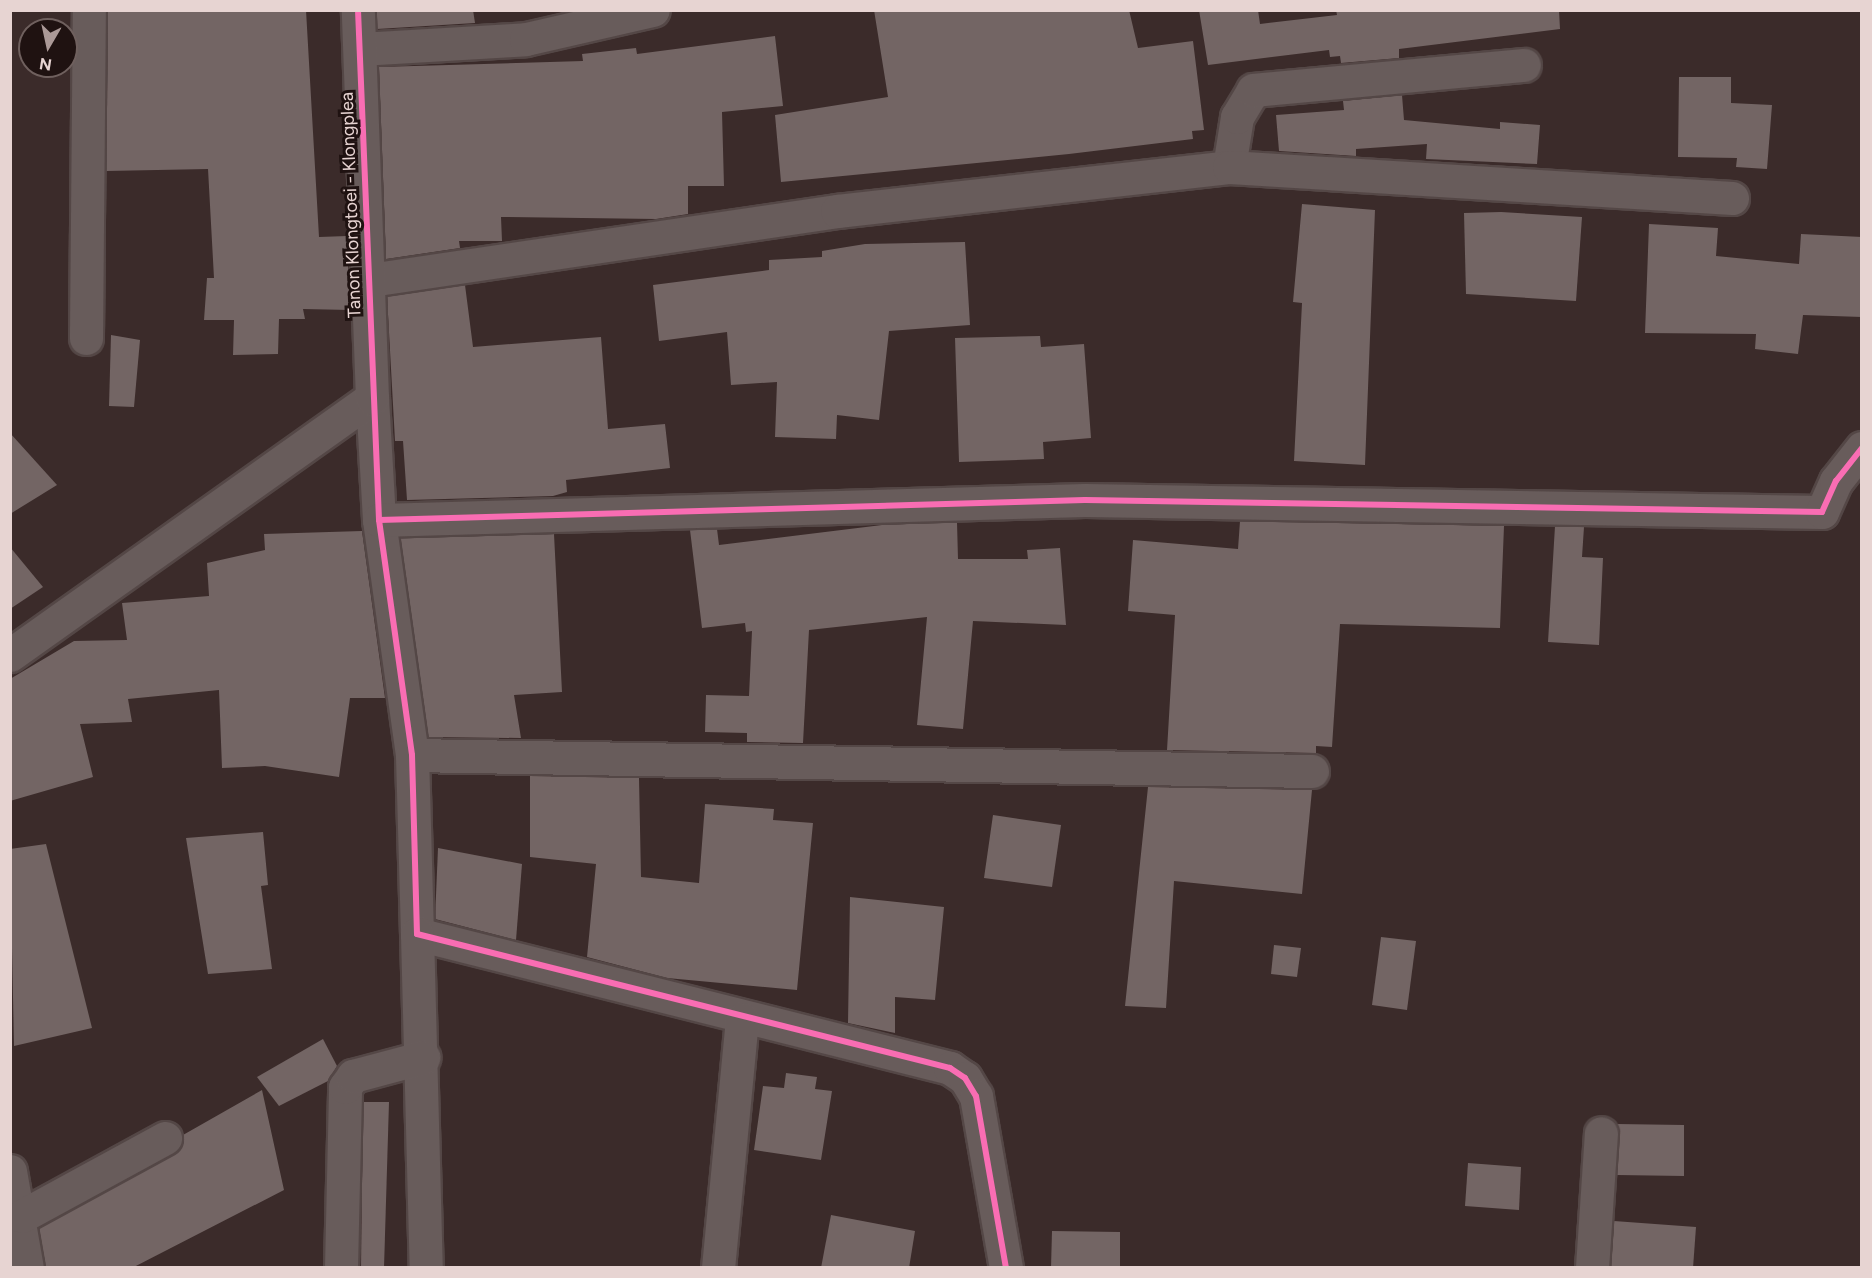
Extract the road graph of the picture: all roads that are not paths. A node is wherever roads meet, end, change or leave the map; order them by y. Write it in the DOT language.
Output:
graph roads {
  1 [pos="89,10"];
  2 [pos="358,10"];
  3 [pos="653,10"];
  4 [pos="360,49"];
  5 [pos="1524,65"];
  6 [pos="1229,167"];
  7 [pos="1732,198"];
  8 [pos="370,280"];
  9 [pos="86,338"];
  10 [pos="372,398"];
  11 [pos="1862,448"];
  12 [pos="379,520"];
  13 [pos="10,655"];
  14 [pos="412,755"];
  15 [pos="1312,771"];
  16 [pos="417,934"];
  17 [pos="742,1019"];
  18 [pos="424,1057"];
  19 [pos="1601,1133"];
  20 [pos="165,1138"];
  21 [pos="10,1171"];
  22 [pos="22,1216"];
  23 [pos="27,1268"];
  24 [pos="341,1268"];
  25 [pos="426,1268"];
  26 [pos="718,1268"];
  27 [pos="1006,1268"];
  28 [pos="1592,1268"];
  1 -- 9 [label="street"];
  2 -- 4 [label="street, Tanon Klongtoei - Klongplea"];
  3 -- 4 [label="street"];
  4 -- 8 [label="street, Tanon Klongtoei - Klongplea"];
  5 -- 6 [label="street"];
  6 -- 7 [label="street"];
  6 -- 8 [label="street"];
  8 -- 10 [label="street, Tanon Klongtoei - Klongplea"];
  10 -- 12 [label="street, Tanon Klongtoei - Klongplea"];
  10 -- 13 [label="street"];
  11 -- 12 [label="street"];
  12 -- 14 [label="street, Tanon Klongtoei - Klongplea"];
  14 -- 15 [label="street"];
  14 -- 16 [label="street, Tanon Klongtoei - Klongplea"];
  16 -- 17 [label="street"];
  16 -- 18 [label="street, Tanon Klongtoei - Klongplea"];
  17 -- 26 [label="street"];
  17 -- 27 [label="street"];
  18 -- 24 [label="street"];
  18 -- 25 [label="street, Tanon Klongtoei - Klongplea"];
  19 -- 28 [label="street"];
  20 -- 22 [label="street"];
  21 -- 22 [label="street"];
  22 -- 23 [label="street"];
}
